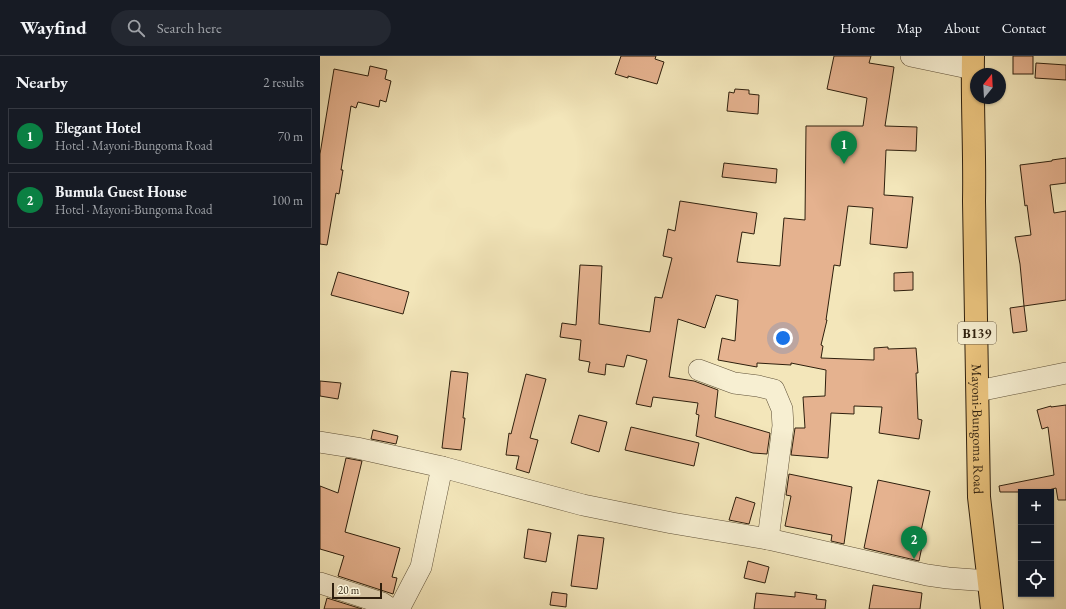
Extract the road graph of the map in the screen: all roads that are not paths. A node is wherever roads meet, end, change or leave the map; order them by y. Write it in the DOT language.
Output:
graph roads {
  1 [pos="911,56"];
  2 [pos="973,62"];
  3 [pos="699,370"];
  4 [pos="1066,373"];
  5 [pos="978,391"];
  6 [pos="320,442"];
  7 [pos="442,467"];
  8 [pos="768,540"];
  9 [pos="989,581"];
  10 [pos="320,583"];
  11 [pos="391,609"];
  12 [pos="399,609"];
  13 [pos="992,609"];
  1 -- 2 [label="street"];
  2 -- 5 [label="main road, Mayoni-Bungoma Road / B139"];
  3 -- 8 [label="street"];
  4 -- 5 [label="street"];
  5 -- 9 [label="main road, Mayoni-Bungoma Road / B139"];
  6 -- 7 [label="street"];
  7 -- 8 [label="street"];
  7 -- 12 [label="street"];
  8 -- 9 [label="street"];
  9 -- 13 [label="main road, Mayoni-Bungoma Road / B139"];
  10 -- 11 [label="street"];
}
